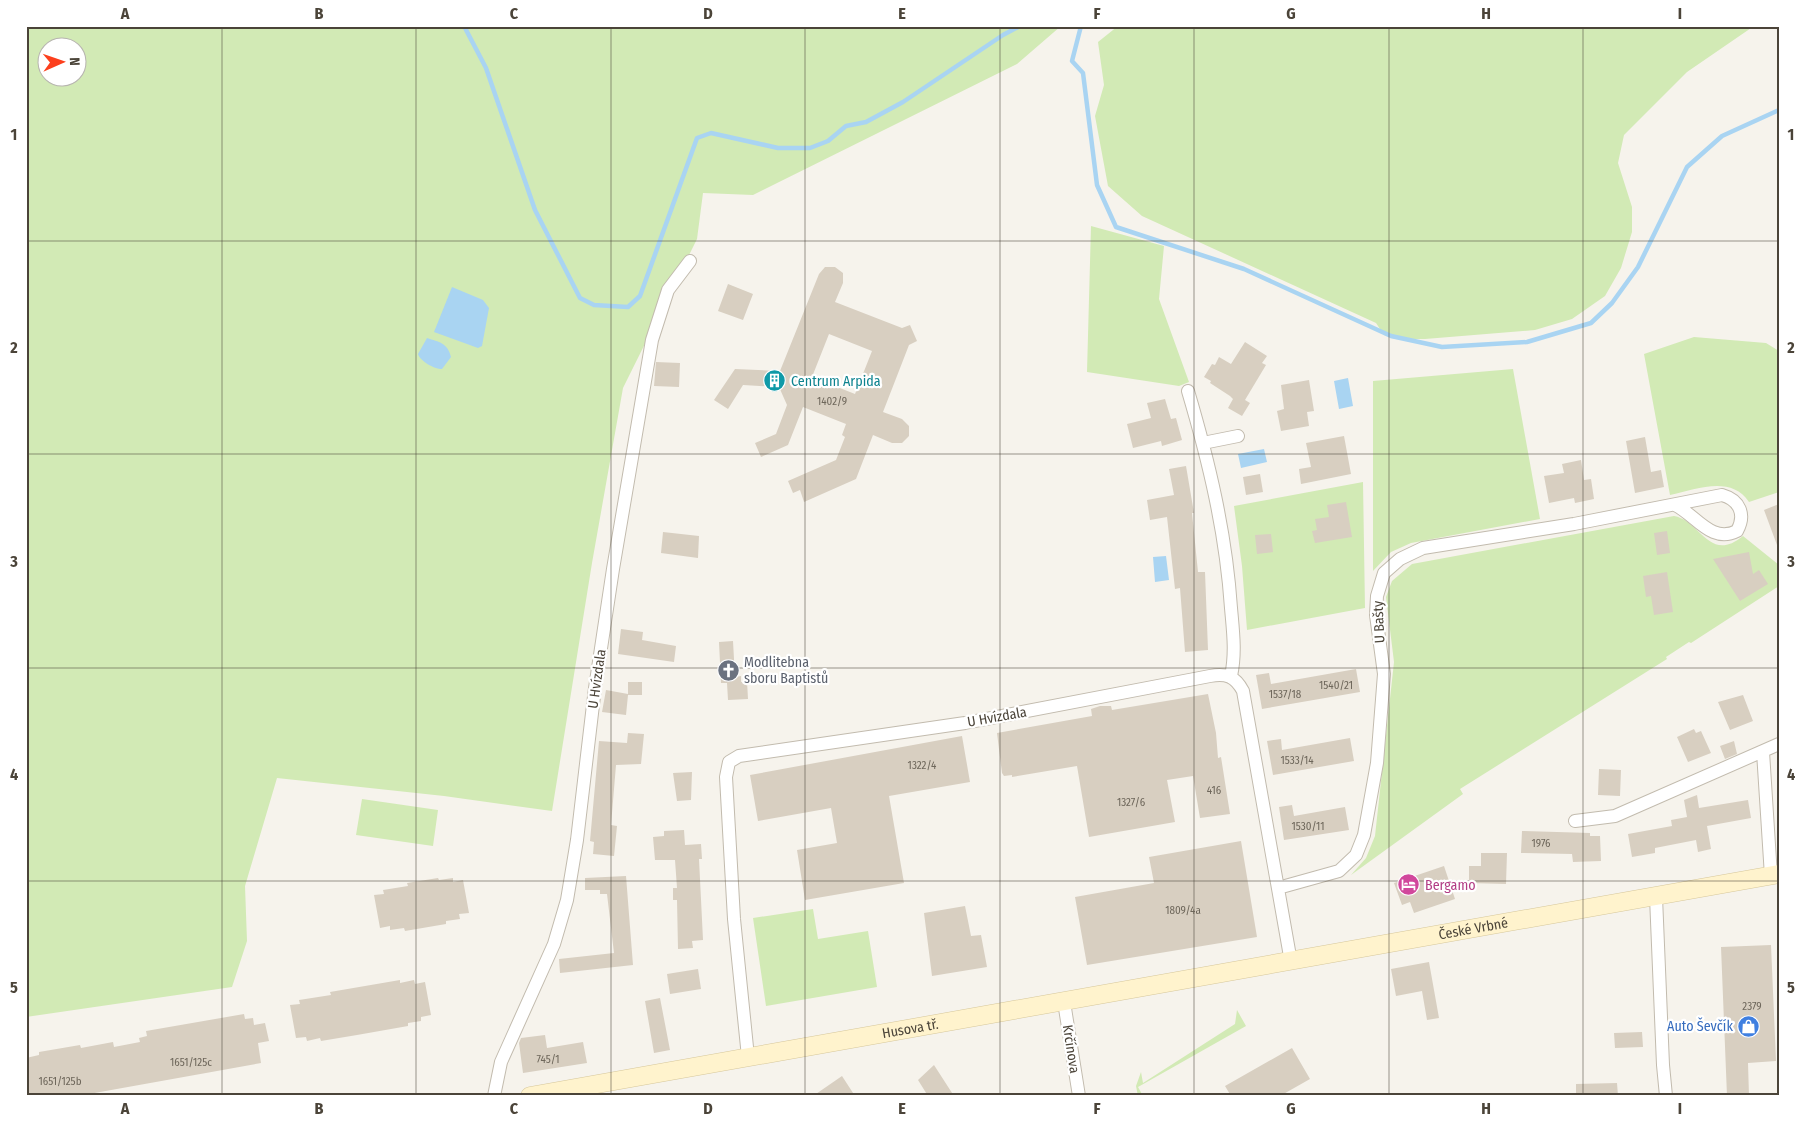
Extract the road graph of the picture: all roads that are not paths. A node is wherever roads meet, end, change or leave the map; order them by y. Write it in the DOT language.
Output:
graph roads {
  1 [pos="690,261"];
  2 [pos="1188,391"];
  3 [pos="1238,436"];
  4 [pos="1203,443"];
  5 [pos="1675,505"];
  6 [pos="1231,676"];
  7 [pos="1779,744"];
  8 [pos="1763,752"];
  9 [pos="1576,821"];
  10 [pos="1775,875"];
  11 [pos="1278,888"];
  12 [pos="1656,896"];
  13 [pos="1291,962"];
  14 [pos="1064,1002"];
  15 [pos="748,1058"];
  16 [pos="494,1096"];
  17 [pos="530,1096"];
  18 [pos="1079,1096"];
  19 [pos="1666,1096"];
  1 -- 16 [label="street, U Hvízdala"];
  2 -- 4 [label="street"];
  3 -- 4 [label="street"];
  4 -- 6 [label="street"];
  5 -- 5 [label="street, U Bašty"];
  5 -- 11 [label="street, U Bašty"];
  6 -- 11 [label="street"];
  6 -- 15 [label="street, U Hvízdala"];
  7 -- 8 [label="street"];
  8 -- 9 [label="street"];
  8 -- 10 [label="street, České Vrbné"];
  10 -- 12 [label="street, České Vrbné"];
  11 -- 13 [label="street"];
  12 -- 13 [label="street, České Vrbné"];
  12 -- 19 [label="street"];
  13 -- 14 [label="street, Husova tř."];
  14 -- 15 [label="street, Husova tř."];
  14 -- 18 [label="street, Krčínova"];
  15 -- 17 [label="street, Husova tř."];
}
